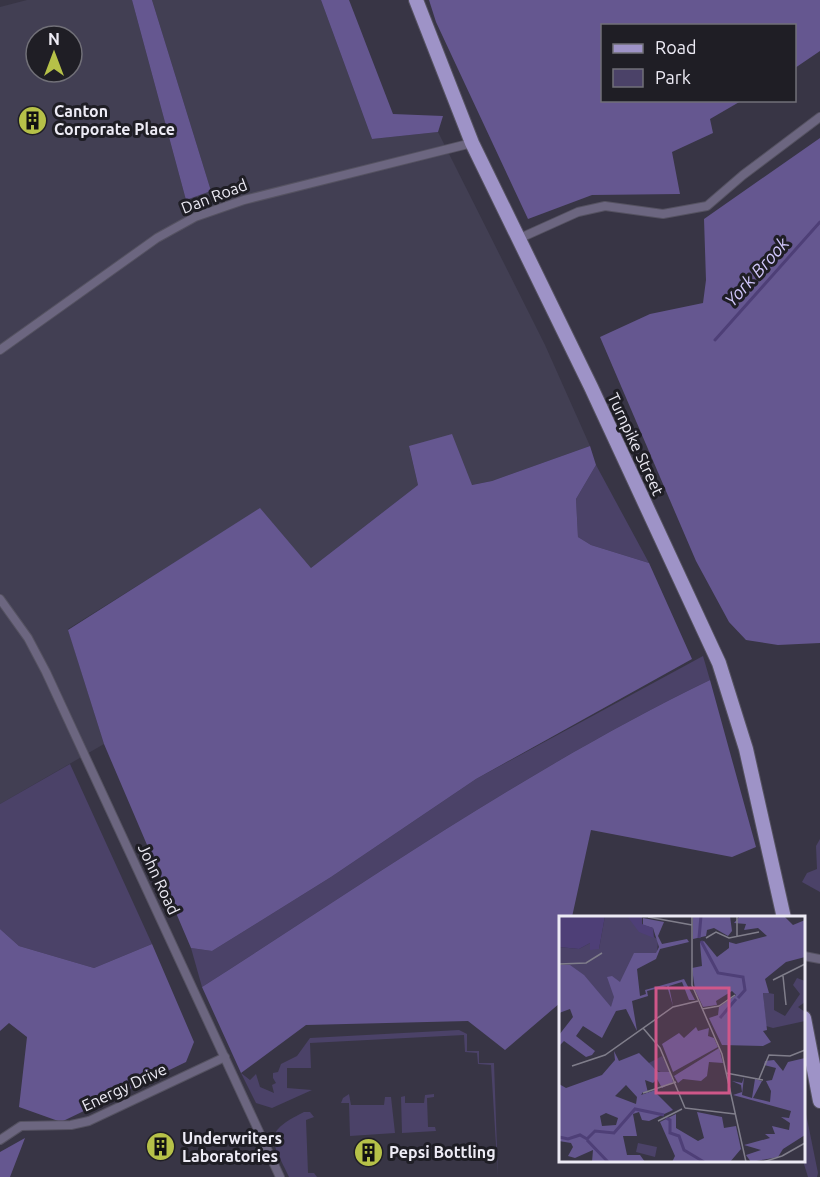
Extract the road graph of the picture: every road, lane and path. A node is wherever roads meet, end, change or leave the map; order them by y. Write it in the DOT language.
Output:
graph roads {
  1 [pos="416,0"];
  2 [pos="820,117"];
  3 [pos="472,143"];
  4 [pos="518,238"];
  5 [pos="0,350"];
  6 [pos="0,599"];
  7 [pos="784,916"];
  8 [pos="805,956"];
  9 [pos="820,959"];
  10 [pos="805,1023"];
  11 [pos="225,1057"];
  12 [pos="820,1101"];
  13 [pos="0,1140"];
  14 [pos="280,1177"];
  1 -- 3 [label="main road, Turnpike Street"];
  2 -- 4 [label="street"];
  3 -- 4 [label="main road, Turnpike Street"];
  3 -- 5 [label="street, Dan Road"];
  4 -- 7 [label="main road, Turnpike Street"];
  6 -- 11 [label="street, John Road"];
  8 -- 9 [label="street"];
  10 -- 12 [label="main road"];
  11 -- 13 [label="street, Energy Drive"];
  11 -- 14 [label="street, John Road"];
}
